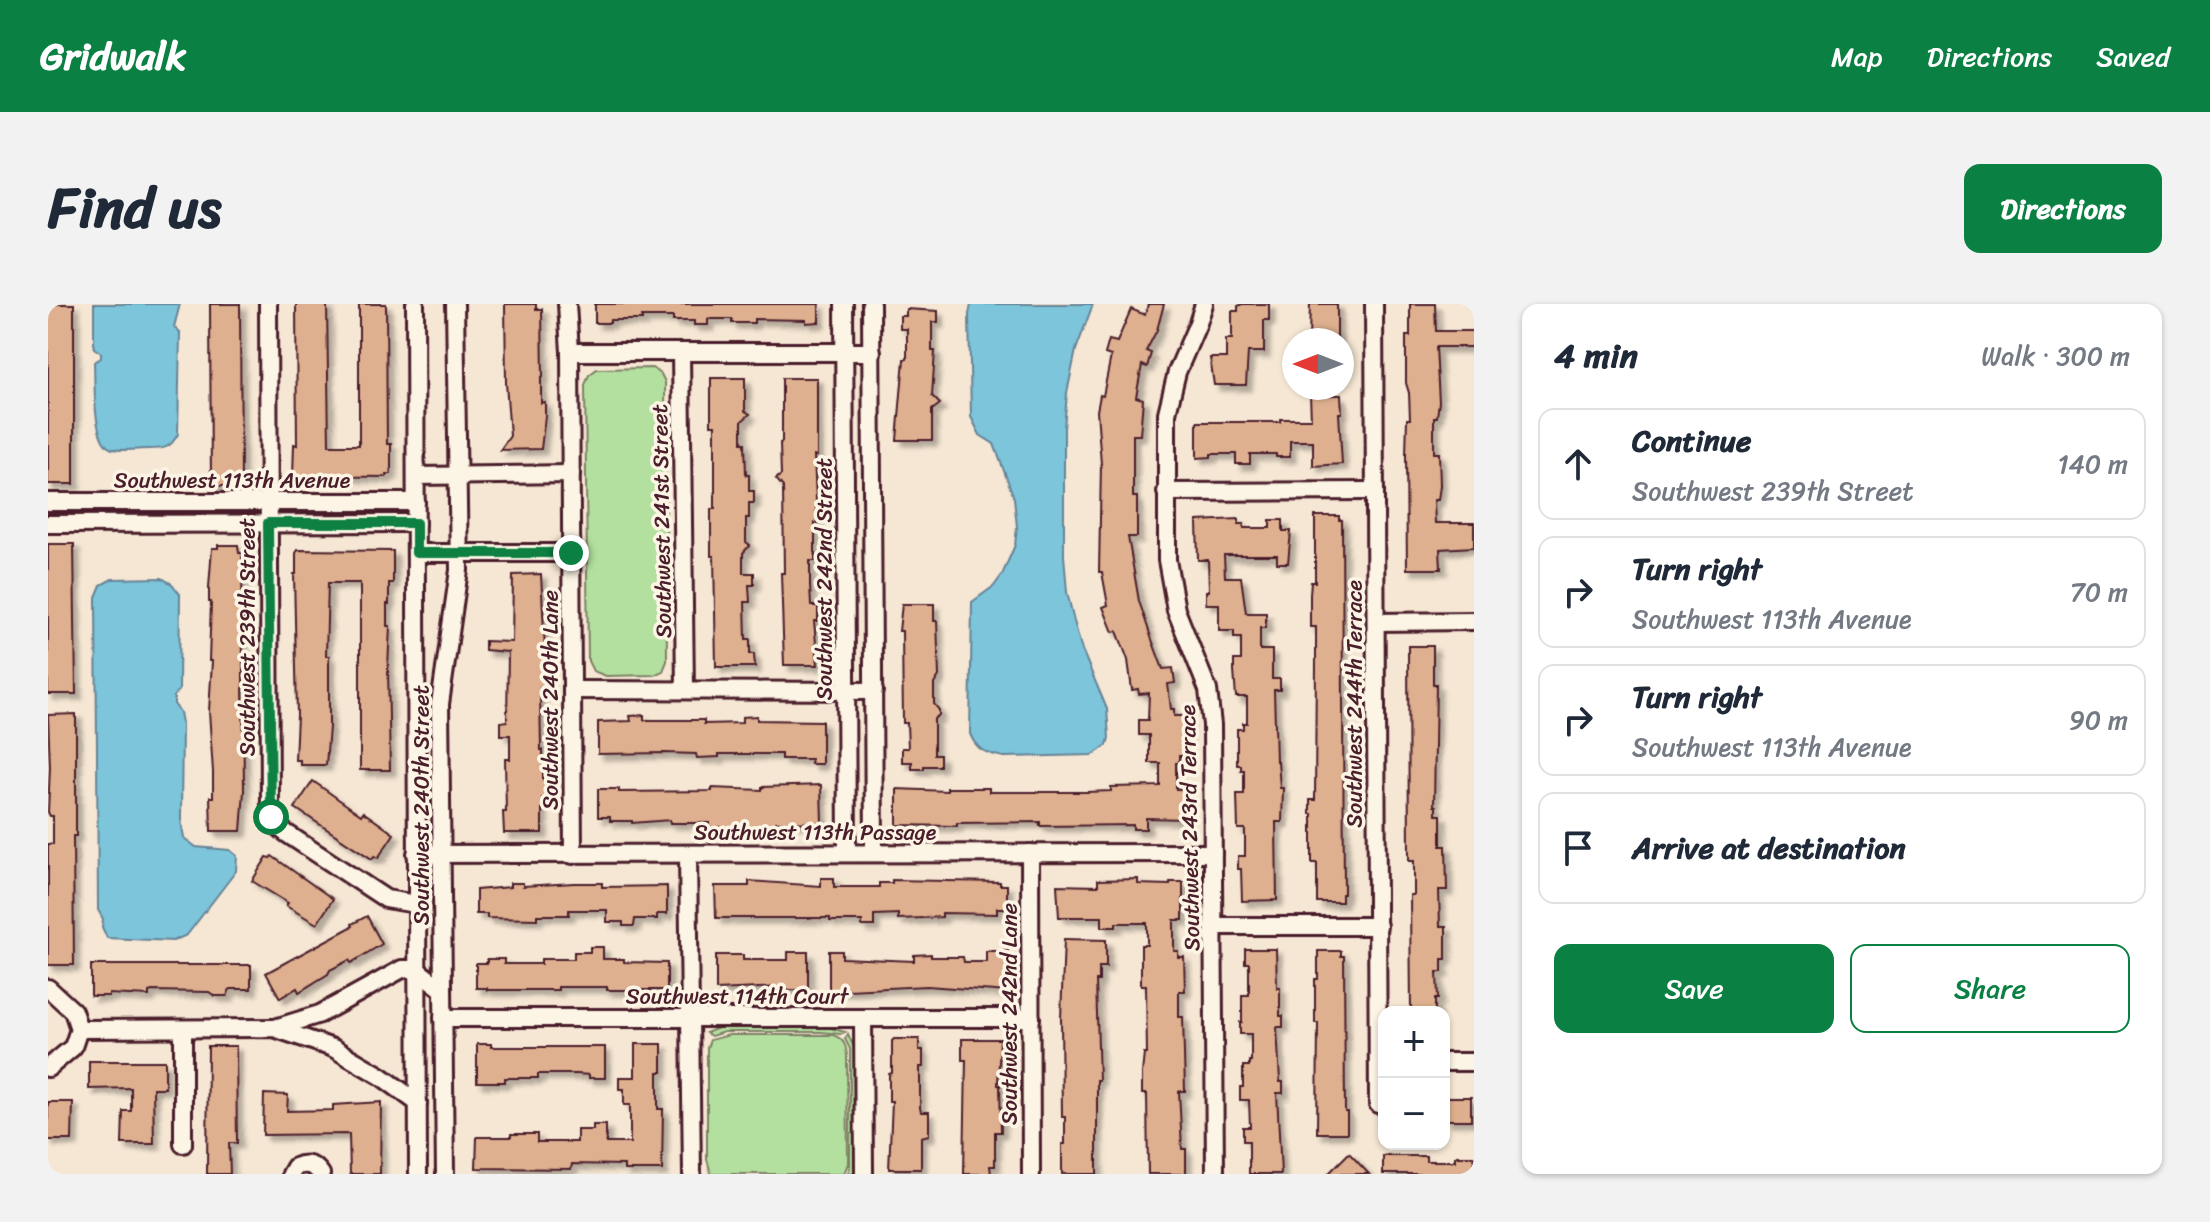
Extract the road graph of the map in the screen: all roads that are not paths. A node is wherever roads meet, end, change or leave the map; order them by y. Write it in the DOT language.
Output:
graph roads {
  1 [pos="268,304"];
  2 [pos="415,304"];
  3 [pos="455,304"];
  4 [pos="567,304"];
  5 [pos="844,304"];
  6 [pos="871,304"];
  7 [pos="1204,304"];
  8 [pos="1374,304"];
  9 [pos="570,352"];
  10 [pos="681,352"];
  11 [pos="844,352"];
  12 [pos="872,352"];
  13 [pos="571,474"];
  14 [pos="416,476"];
  15 [pos="459,476"];
  16 [pos="1375,491"];
  17 [pos="1166,492"];
  18 [pos="48,502"];
  19 [pos="268,502"];
  20 [pos="416,502"];
  21 [pos="268,523"];
  22 [pos="416,523"];
  23 [pos="48,524"];
  24 [pos="416,553"];
  25 [pos="459,553"];
  26 [pos="571,553"];
  27 [pos="1474,621"];
  28 [pos="1376,622"];
  29 [pos="572,690"];
  30 [pos="685,690"];
  31 [pos="846,690"];
  32 [pos="874,691"];
  33 [pos="847,853"];
  34 [pos="874,853"];
  35 [pos="1030,853"];
  36 [pos="1213,853"];
  37 [pos="416,854"];
  38 [pos="443,855"];
  39 [pos="573,855"];
  40 [pos="688,855"];
  41 [pos="416,904"];
  42 [pos="1214,926"];
  43 [pos="1378,926"];
  44 [pos="416,969"];
  45 [pos="48,988"];
  46 [pos="442,989"];
  47 [pos="1380,1006"];
  48 [pos="320,1014"];
  49 [pos="443,1018"];
  50 [pos="691,1018"];
  51 [pos="863,1018"];
  52 [pos="1031,1018"];
  53 [pos="274,1028"];
  54 [pos="79,1029"];
  55 [pos="183,1029"];
  56 [pos="321,1043"];
  57 [pos="1450,1062"];
  58 [pos="1474,1062"];
  59 [pos="48,1068"];
  60 [pos="418,1109"];
  61 [pos="445,1116"];
  62 [pos="183,1144"];
  63 [pos="319,1171"];
  64 [pos="291,1174"];
  65 [pos="418,1174"];
  66 [pos="445,1174"];
  67 [pos="692,1174"];
  68 [pos="864,1174"];
  69 [pos="1031,1174"];
  70 [pos="1215,1174"];
  1 -- 19 [label="street, Southwest 239th Street"];
  2 -- 14 [label="street, Southwest 240th Street"];
  3 -- 15 [label="street, Southwest 240th Street"];
  4 -- 9 [label="street, Southwest 240th Lane"];
  5 -- 11 [label="street, Southwest 242nd Street"];
  6 -- 12 [label="street"];
  7 -- 17 [label="street, Southwest 243rd Terrace"];
  8 -- 16 [label="street, Southwest 244th Terrace"];
  9 -- 10 [label="street"];
  9 -- 13 [label="street, Southwest 240th Lane"];
  10 -- 11 [label="street"];
  10 -- 30 [label="street, Southwest 241st Street"];
  11 -- 12 [label="street"];
  11 -- 31 [label="street, Southwest 242nd Street"];
  12 -- 32 [label="street"];
  13 -- 15 [label="street"];
  13 -- 26 [label="street, Southwest 240th Lane"];
  14 -- 15 [label="street"];
  14 -- 20 [label="street, Southwest 240th Street"];
  15 -- 25 [label="street, Southwest 240th Street"];
  16 -- 17 [label="street"];
  16 -- 28 [label="street, Southwest 244th Terrace"];
  17 -- 36 [label="street, Southwest 243rd Terrace"];
  18 -- 19 [label="street, Southwest 113th Avenue"];
  19 -- 20 [label="street, Southwest 113th Avenue"];
  19 -- 21 [label="street, Southwest 239th Street"];
  20 -- 22 [label="street, Southwest 240th Street"];
  21 -- 22 [label="street, Southwest 113th Avenue"];
  21 -- 23 [label="street, Southwest 113th Avenue"];
  21 -- 41 [label="street, Southwest 239th Street"];
  22 -- 24 [label="street, Southwest 240th Street"];
  24 -- 25 [label="street"];
  24 -- 37 [label="street, Southwest 240th Street"];
  25 -- 26 [label="street"];
  25 -- 38 [label="street, Southwest 240th Street"];
  26 -- 29 [label="street, Southwest 240th Lane"];
  27 -- 28 [label="street"];
  28 -- 43 [label="street, Southwest 244th Terrace"];
  29 -- 30 [label="street"];
  29 -- 39 [label="street, Southwest 240th Lane"];
  30 -- 31 [label="street"];
  31 -- 32 [label="street"];
  31 -- 33 [label="street, Southwest 242nd Street"];
  32 -- 34 [label="street"];
  33 -- 34 [label="street, Southwest 113th Passage"];
  33 -- 40 [label="street, Southwest 113th Passage"];
  34 -- 35 [label="street, Southwest 113th Passage"];
  35 -- 36 [label="street, Southwest 113th Passage"];
  35 -- 52 [label="street, Southwest 242nd Lane"];
  36 -- 42 [label="street, Southwest 243rd Terrace"];
  37 -- 38 [label="street, Southwest 113th Passage"];
  37 -- 41 [label="street, Southwest 240th Street"];
  38 -- 39 [label="street, Southwest 113th Passage"];
  38 -- 46 [label="street, Southwest 240th Street"];
  39 -- 40 [label="street, Southwest 113th Passage"];
  40 -- 50 [label="street"];
  41 -- 44 [label="street, Southwest 240th Street"];
  42 -- 43 [label="street"];
  42 -- 70 [label="street, Southwest 243rd Terrace"];
  43 -- 47 [label="street, Southwest 244th Terrace"];
  44 -- 46 [label="street"];
  44 -- 48 [label="street"];
  44 -- 60 [label="street, Southwest 240th Street"];
  45 -- 54 [label="street"];
  46 -- 49 [label="street, Southwest 240th Street"];
  48 -- 53 [label="street"];
  48 -- 56 [label="street"];
  49 -- 50 [label="street, Southwest 114th Court"];
  49 -- 61 [label="street, Southwest 240th Street"];
  50 -- 51 [label="street, Southwest 114th Court"];
  50 -- 67 [label="street"];
  51 -- 52 [label="street, Southwest 114th Court"];
  51 -- 68 [label="street"];
  52 -- 69 [label="street, Southwest 242nd Lane"];
  53 -- 55 [label="street"];
  53 -- 56 [label="street"];
  54 -- 55 [label="street"];
  54 -- 59 [label="street"];
  55 -- 62 [label="street"];
  56 -- 60 [label="street"];
  57 -- 58 [label="street"];
  60 -- 61 [label="street"];
  60 -- 65 [label="street, Southwest 240th Street"];
  61 -- 66 [label="street, Southwest 240th Street"];
  63 -- 64 [label="street"];
}
